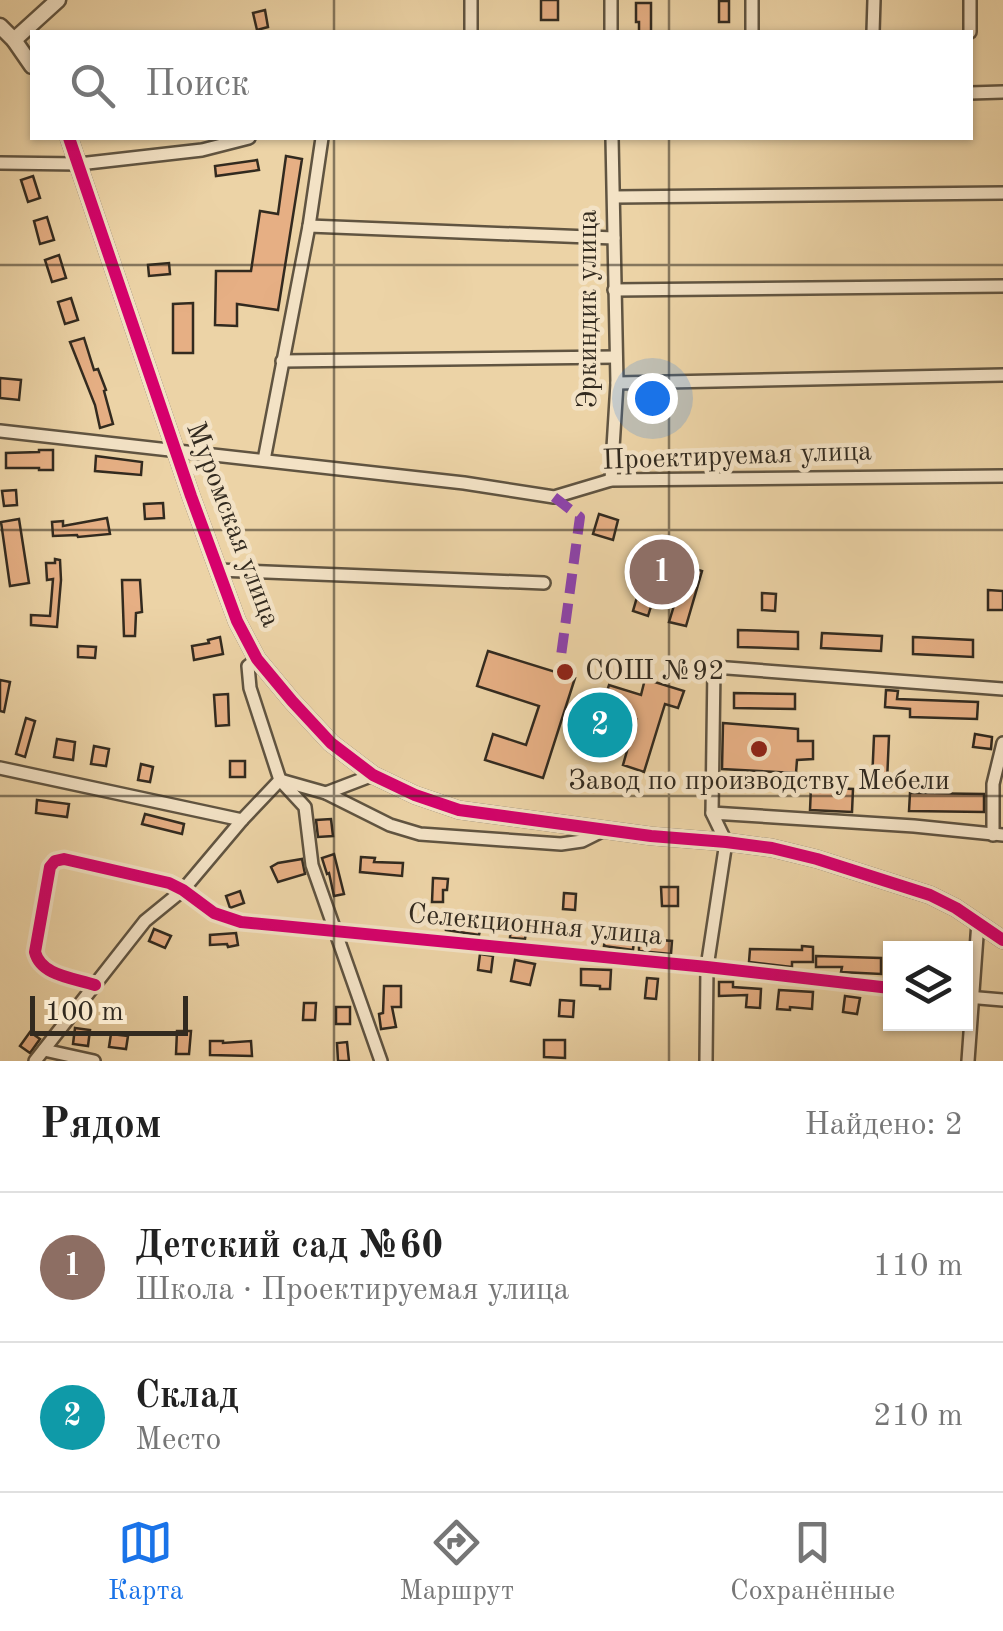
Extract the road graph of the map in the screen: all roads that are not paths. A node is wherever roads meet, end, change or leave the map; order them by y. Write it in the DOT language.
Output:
graph roads {
  1 [pos="58,0"];
  2 [pos="472,0"];
  3 [pos="611,0"];
  4 [pos="752,0"];
  5 [pos="874,0"];
  6 [pos="970,0"];
  7 [pos="0,26"];
  8 [pos="471,30"];
  9 [pos="611,30"];
  10 [pos="752,30"];
  11 [pos="874,30"];
  12 [pos="970,30"];
  13 [pos="14,40"];
  14 [pos="30,63"];
  15 [pos="1003,92"];
  16 [pos="973,93"];
  17 [pos="70,140"];
  18 [pos="241,140"];
  19 [pos="322,140"];
  20 [pos="612,140"];
  21 [pos="0,163"];
  22 [pos="79,164"];
  23 [pos="1003,193"];
  24 [pos="614,197"];
  25 [pos="309,226"];
  26 [pos="614,238"];
  27 [pos="1003,286"];
  28 [pos="614,290"];
  29 [pos="616,357"];
  30 [pos="282,361"];
  31 [pos="1003,376"];
  32 [pos="617,383"];
  33 [pos="0,431"];
  34 [pos="176,451"];
  35 [pos="264,460"];
  36 [pos="1003,476"];
  37 [pos="611,480"];
  38 [pos="218,570"];
  39 [pos="544,583"];
  40 [pos="258,659"];
  41 [pos="1003,689"];
  42 [pos="1003,744"];
  43 [pos="0,768"];
  44 [pos="373,775"];
  45 [pos="280,780"];
  46 [pos="326,792"];
  47 [pos="712,813"];
  48 [pos="242,820"];
  49 [pos="604,830"];
  50 [pos="998,835"];
  51 [pos="726,842"];
  52 [pos="182,890"];
  53 [pos="978,922"];
  54 [pos="334,932"];
  55 [pos="1003,940"];
  56 [pos="973,964"];
  57 [pos="707,967"];
  58 [pos="94,985"];
  59 [pos="883,987"];
  60 [pos="973,997"];
  61 [pos="1003,1000"];
  62 [pos="968,1031"];
  63 [pos="44,1050"];
  64 [pos="35,1061"];
  65 [pos="94,1061"];
  66 [pos="381,1061"];
  67 [pos="706,1061"];
  68 [pos="968,1061"];
  1 -- 13 [label="street"];
  2 -- 8 [label="street"];
  3 -- 9 [label="street"];
  4 -- 10 [label="street"];
  5 -- 11 [label="street"];
  6 -- 12 [label="street"];
  7 -- 13 [label="street"];
  13 -- 14 [label="street"];
  15 -- 16 [label="street"];
  17 -- 22 [label="street, Муромская улица"];
  18 -- 22 [label="street"];
  19 -- 25 [label="street"];
  20 -- 24 [label="street, Эркиндик улица"];
  21 -- 22 [label="street"];
  22 -- 34 [label="street, Муромская улица"];
  23 -- 24 [label="street"];
  24 -- 26 [label="street, Эркиндик улица"];
  25 -- 26 [label="street"];
  25 -- 30 [label="street"];
  26 -- 28 [label="street, Эркиндик улица"];
  27 -- 28 [label="street"];
  28 -- 29 [label="street, Эркиндик улица"];
  29 -- 30 [label="street"];
  29 -- 32 [label="street, Эркиндик улица"];
  30 -- 35 [label="street"];
  31 -- 32 [label="street"];
  32 -- 37 [label="street, Эркиндик улица"];
  33 -- 34 [label="street, Проектируемая улица"];
  34 -- 35 [label="street, Проектируемая улица"];
  34 -- 38 [label="street, Муромская улица"];
  35 -- 37 [label="street, Проектируемая улица"];
  36 -- 37 [label="street, Проектируемая улица"];
  38 -- 39 [label="street"];
  38 -- 40 [label="street, Муромская улица"];
  40 -- 44 [label="street, Муромская улица"];
  40 -- 45 [label="street"];
  41 -- 47 [label="street"];
  42 -- 50 [label="street"];
  43 -- 48 [label="street"];
  44 -- 46 [label="street"];
  44 -- 49 [label="street, Муромская улица"];
  45 -- 46 [label="street"];
  45 -- 48 [label="street"];
  45 -- 54 [label="street"];
  46 -- 49 [label="street"];
  47 -- 50 [label="street"];
  47 -- 51 [label="street"];
  48 -- 52 [label="street"];
  49 -- 51 [label="street, Муромская улица"];
  51 -- 53 [label="street"];
  51 -- 57 [label="street"];
  52 -- 54 [label="street, Селекционная улица"];
  52 -- 58 [label="street"];
  52 -- 58 [label="street, Селекционная улица"];
  53 -- 55 [label="street"];
  53 -- 56 [label="street"];
  54 -- 57 [label="street, Селекционная улица"];
  54 -- 66 [label="street"];
  57 -- 59 [label="street, Селекционная улица"];
  57 -- 67 [label="street"];
  58 -- 63 [label="street"];
  60 -- 61 [label="street"];
  62 -- 68 [label="street"];
  63 -- 64 [label="street"];
  63 -- 65 [label="street"];
}
